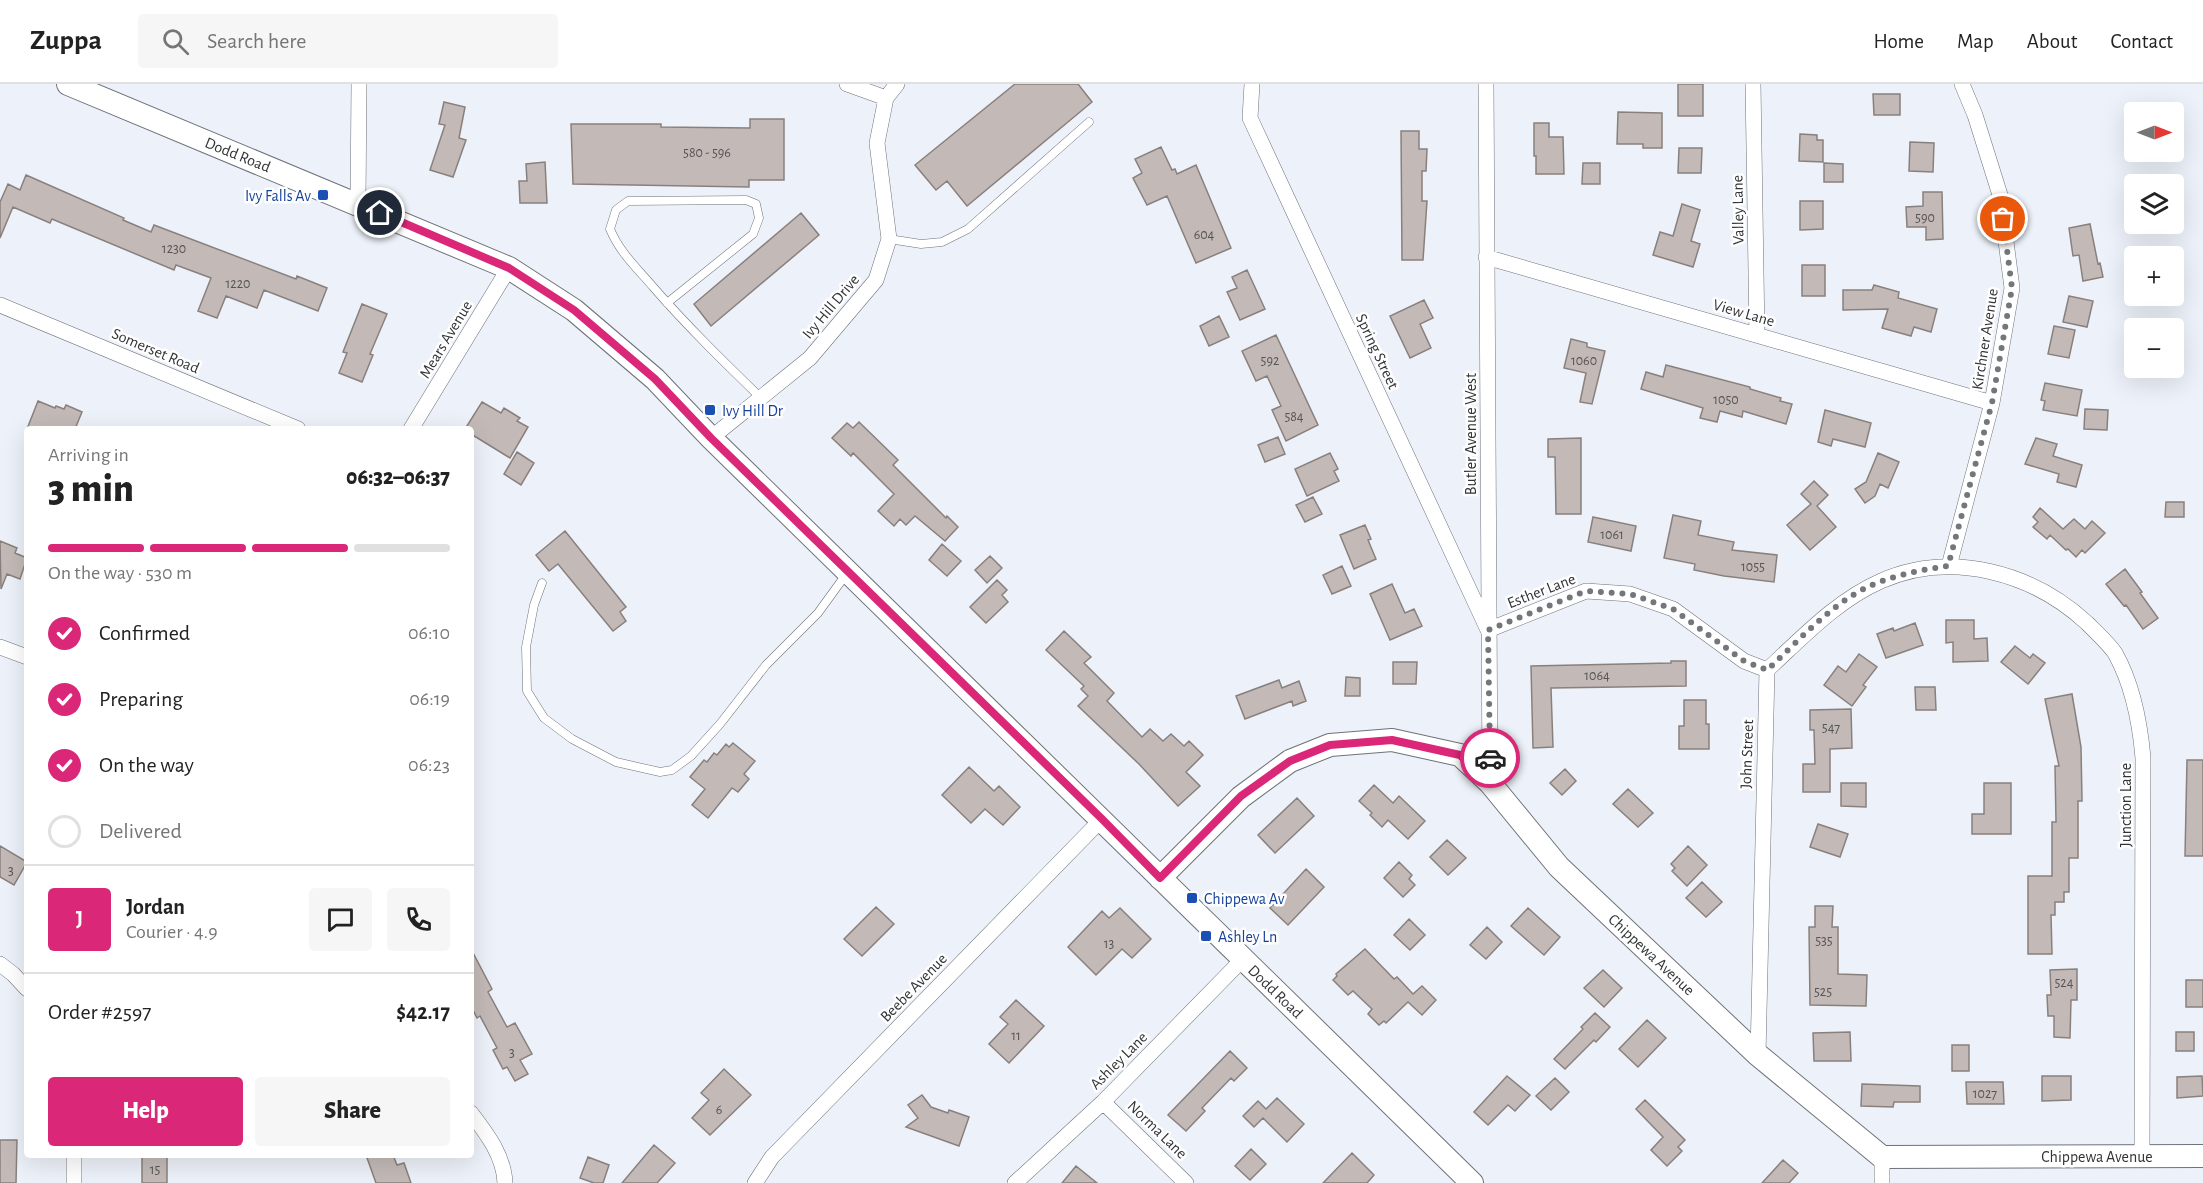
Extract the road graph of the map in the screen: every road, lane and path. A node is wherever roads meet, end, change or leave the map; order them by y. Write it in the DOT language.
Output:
graph roads {
  1 [pos="68,84"];
  2 [pos="359,84"];
  3 [pos="847,84"];
  4 [pos="897,84"];
  5 [pos="1252,84"];
  6 [pos="1486,84"];
  7 [pos="1753,84"];
  8 [pos="1962,84"];
  9 [pos="886,98"];
  10 [pos="1089,122"];
  11 [pos="358,204"];
  12 [pos="889,239"];
  13 [pos="1486,257"];
  14 [pos="509,268"];
  15 [pos="667,303"];
  16 [pos="0,305"];
  17 [pos="1757,335"];
  18 [pos="761,398"];
  19 [pos="1992,403"];
  20 [pos="291,426"];
  21 [pos="413,426"];
  22 [pos="711,438"];
  23 [pos="1948,566"];
  24 [pos="848,572"];
  25 [pos="542,583"];
  26 [pos="1488,630"];
  27 [pos="0,646"];
  28 [pos="24,656"];
  29 [pos="1767,670"];
  30 [pos="1490,783"];
  31 [pos="1102,819"];
  32 [pos="1160,878"];
  33 [pos="1243,959"];
  34 [pos="0,964"];
  35 [pos="24,986"];
  36 [pos="1758,1055"];
  37 [pos="1103,1102"];
  38 [pos="474,1117"];
  39 [pos="2142,1156"];
  40 [pos="2203,1156"];
  41 [pos="1882,1157"];
  42 [pos="74,1158"];
  43 [pos="74,1183"];
  44 [pos="505,1183"];
  45 [pos="755,1183"];
  46 [pos="1015,1183"];
  47 [pos="1186,1183"];
  48 [pos="1472,1183"];
  49 [pos="1882,1183"];
  1 -- 11 [label="main road, Dodd Road"];
  2 -- 11 [label="street"];
  3 -- 9 [label="street"];
  4 -- 9 [label="street, Ivy Hill Drive"];
  5 -- 26 [label="street, Spring Street"];
  6 -- 13 [label="street, Butler Avenue West"];
  7 -- 17 [label="street, Valley Lane"];
  8 -- 19 [label="street, Kirchner Avenue"];
  9 -- 12 [label="street, Ivy Hill Drive"];
  10 -- 12 [label="lane"];
  11 -- 14 [label="main road, Dodd Road"];
  12 -- 18 [label="street, Ivy Hill Drive"];
  13 -- 17 [label="street, View Lane"];
  13 -- 26 [label="street, Butler Avenue West"];
  14 -- 21 [label="street, Mears Avenue"];
  14 -- 22 [label="main road, Dodd Road"];
  15 -- 15 [label="lane"];
  15 -- 18 [label="lane"];
  16 -- 20 [label="street, Somerset Road"];
  17 -- 19 [label="street, View Lane"];
  18 -- 22 [label="street, Ivy Hill Drive"];
  19 -- 23 [label="street, Kirchner Avenue"];
  22 -- 24 [label="main road, Dodd Road"];
  23 -- 29 [label="street"];
  23 -- 39 [label="street, Junction Lane"];
  24 -- 25 [label="lane"];
  24 -- 31 [label="main road, Dodd Road"];
  26 -- 29 [label="street, Esther Lane"];
  26 -- 30 [label="street, Butler Avenue West"];
  27 -- 28 [label="street"];
  29 -- 36 [label="street, John Street"];
  30 -- 32 [label="main road, Chippewa Avenue"];
  30 -- 36 [label="main road, Chippewa Avenue"];
  31 -- 32 [label="main road, Dodd Road"];
  31 -- 45 [label="street, Beebe Avenue"];
  32 -- 33 [label="main road, Dodd Road"];
  33 -- 37 [label="street, Ashley Lane"];
  33 -- 48 [label="main road, Dodd Road"];
  34 -- 35 [label="street"];
  36 -- 41 [label="main road, Chippewa Avenue"];
  37 -- 46 [label="street, Ashley Lane"];
  37 -- 47 [label="street, Norma Lane"];
  38 -- 44 [label="street"];
  39 -- 40 [label="main road, Chippewa Avenue"];
  39 -- 41 [label="main road, Chippewa Avenue"];
  41 -- 49 [label="street"];
  42 -- 43 [label="street"];
}
